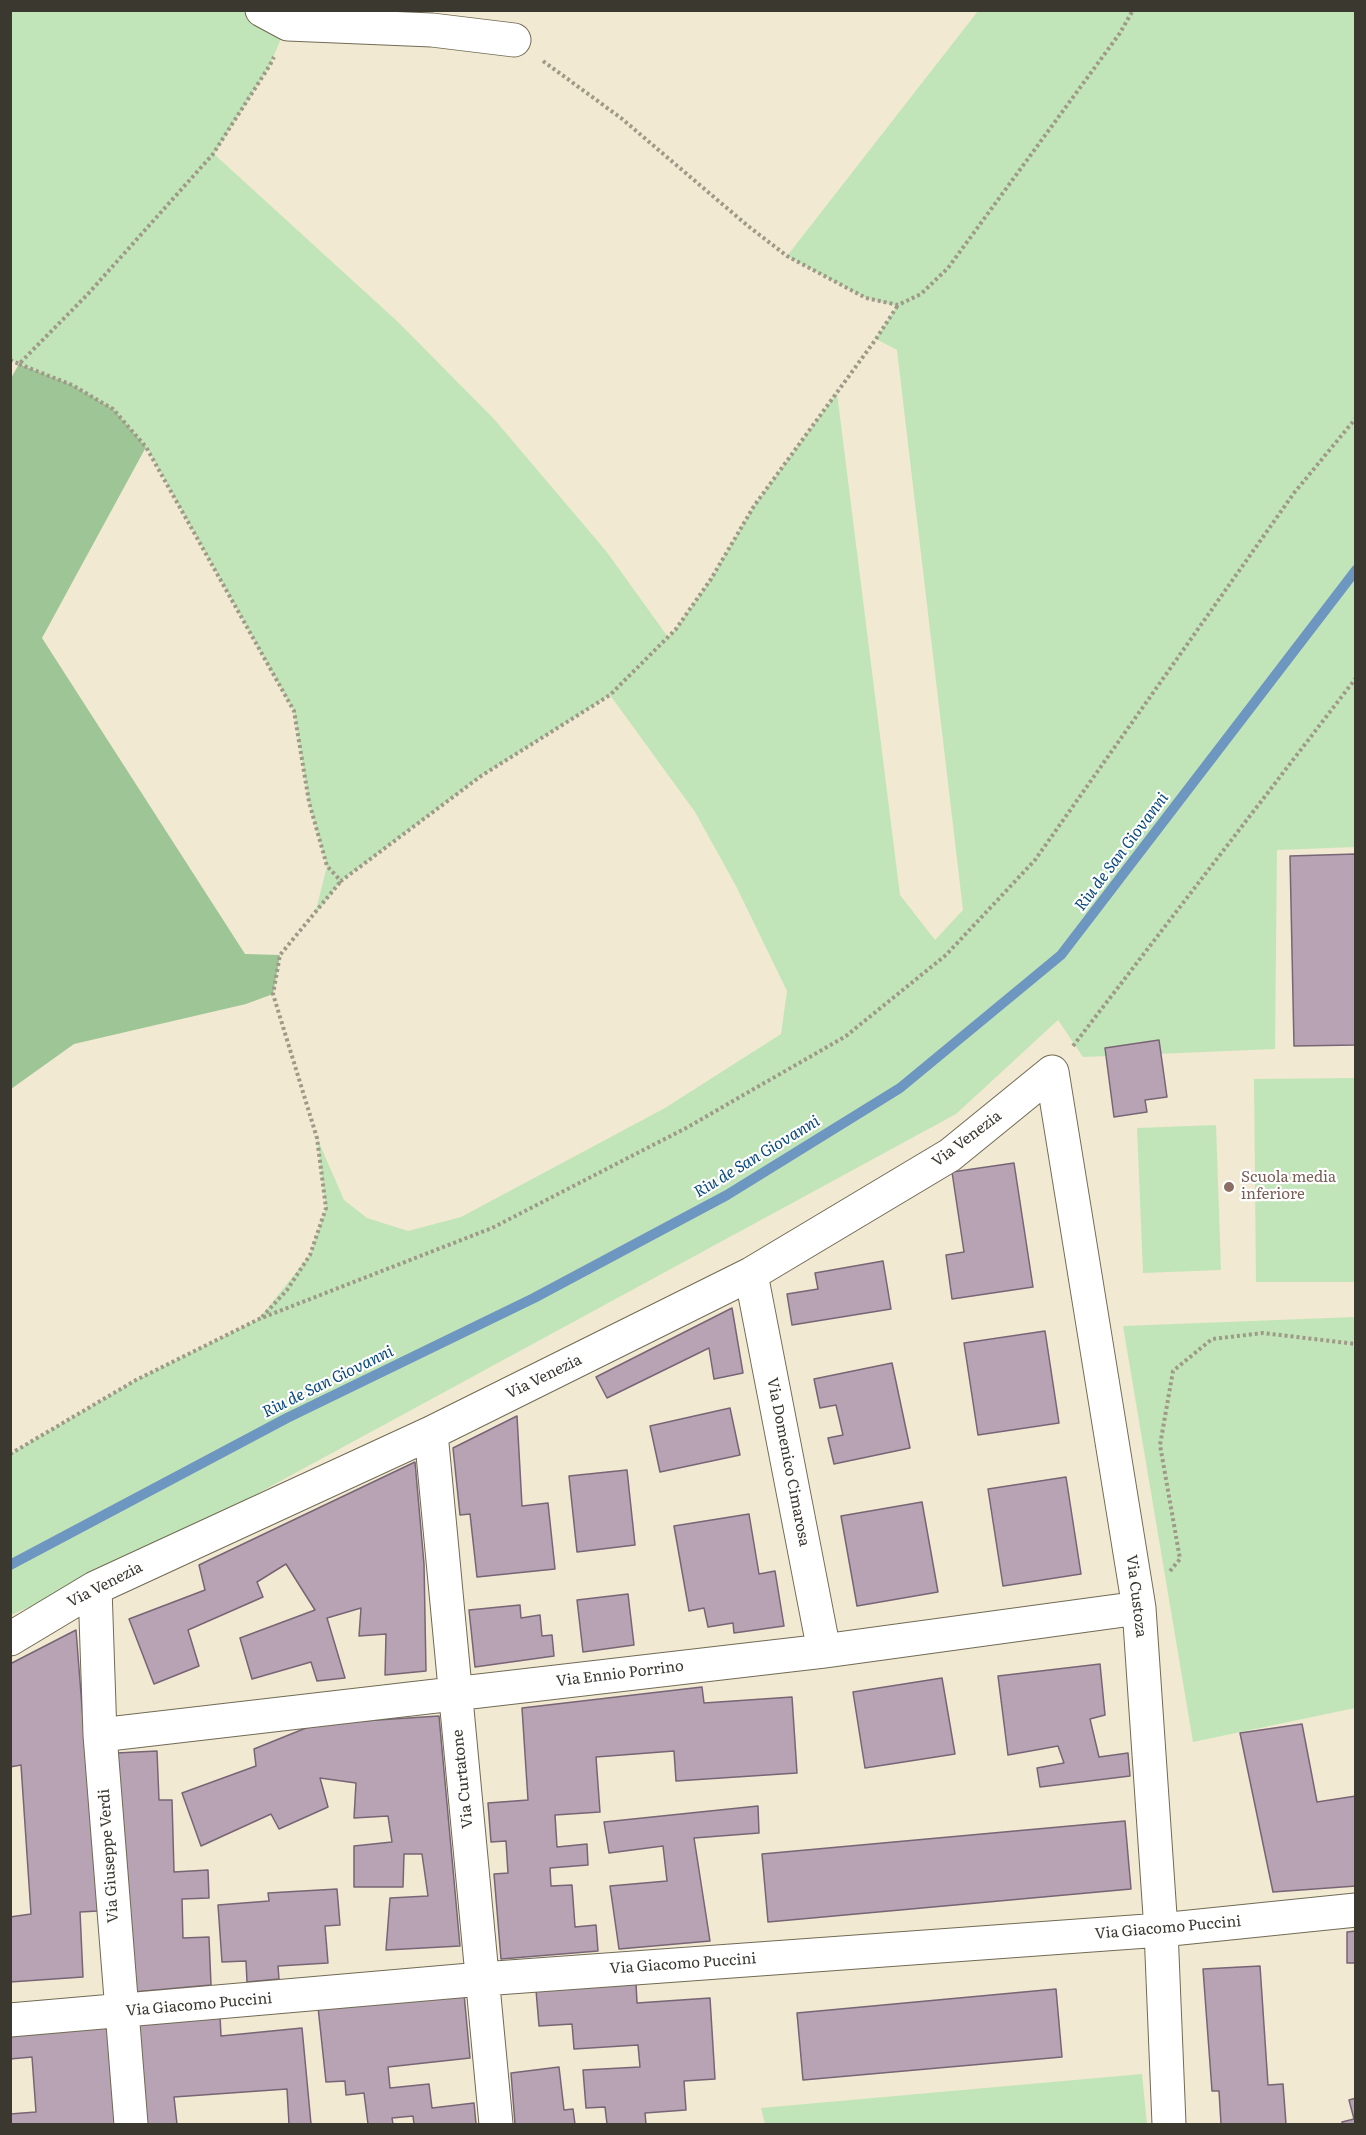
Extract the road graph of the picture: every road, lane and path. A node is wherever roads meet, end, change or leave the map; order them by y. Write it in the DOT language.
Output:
graph roads {
  1 [pos="1133,10"];
  2 [pos="275,17"];
  3 [pos="514,40"];
  4 [pos="898,305"];
  5 [pos="10,360"];
  6 [pos="19,364"];
  7 [pos="1356,417"];
  8 [pos="1356,678"];
  9 [pos="341,881"];
  10 [pos="1052,1072"];
  11 [pos="751,1274"];
  12 [pos="259,1319"];
  13 [pos="1356,1344"];
  14 [pos="431,1433"];
  15 [pos="10,1454"];
  16 [pos="95,1588"];
  17 [pos="1139,1608"];
  18 [pos="10,1639"];
  19 [pos="824,1650"];
  20 [pos="454,1693"];
  21 [pos="100,1735"];
  22 [pos="1356,1910"];
  23 [pos="1161,1930"];
  24 [pos="482,1979"];
  25 [pos="121,2012"];
  26 [pos="10,2020"];
  27 [pos="131,2124"];
  28 [pos="496,2124"];
  29 [pos="1170,2124"];
  1 -- 4 [label="path"];
  2 -- 3 [label="street"];
  2 -- 6 [label="path"];
  3 -- 4 [label="path"];
  4 -- 9 [label="path"];
  5 -- 6 [label="path"];
  6 -- 9 [label="path"];
  7 -- 12 [label="path"];
  8 -- 10 [label="path"];
  9 -- 12 [label="path"];
  10 -- 11 [label="street, Via Venezia"];
  10 -- 17 [label="street, Via Custoza"];
  11 -- 14 [label="street, Via Venezia"];
  11 -- 19 [label="street, Via Domenico Cimarosa"];
  12 -- 15 [label="path"];
  13 -- 17 [label="path"];
  14 -- 16 [label="street, Via Venezia"];
  14 -- 20 [label="street, Via Curtatone"];
  16 -- 18 [label="street, Via Venezia"];
  16 -- 21 [label="street, Via Giuseppe Verdi"];
  17 -- 19 [label="street, Via Ennio Porrino"];
  17 -- 23 [label="street, Via Custoza"];
  19 -- 20 [label="street, Via Ennio Porrino"];
  20 -- 21 [label="street, Via Ennio Porrino"];
  20 -- 24 [label="street, Via Curtatone"];
  21 -- 25 [label="street, Via Giuseppe Verdi"];
  22 -- 23 [label="street, Via Giacomo Puccini"];
  23 -- 24 [label="street, Via Giacomo Puccini"];
  23 -- 29 [label="street, Via Custoza"];
  24 -- 25 [label="street, Via Giacomo Puccini"];
  24 -- 28 [label="street, Via Curtatone"];
  25 -- 26 [label="street, Via Giacomo Puccini"];
  25 -- 27 [label="street, Via Giuseppe Verdi"];
}
